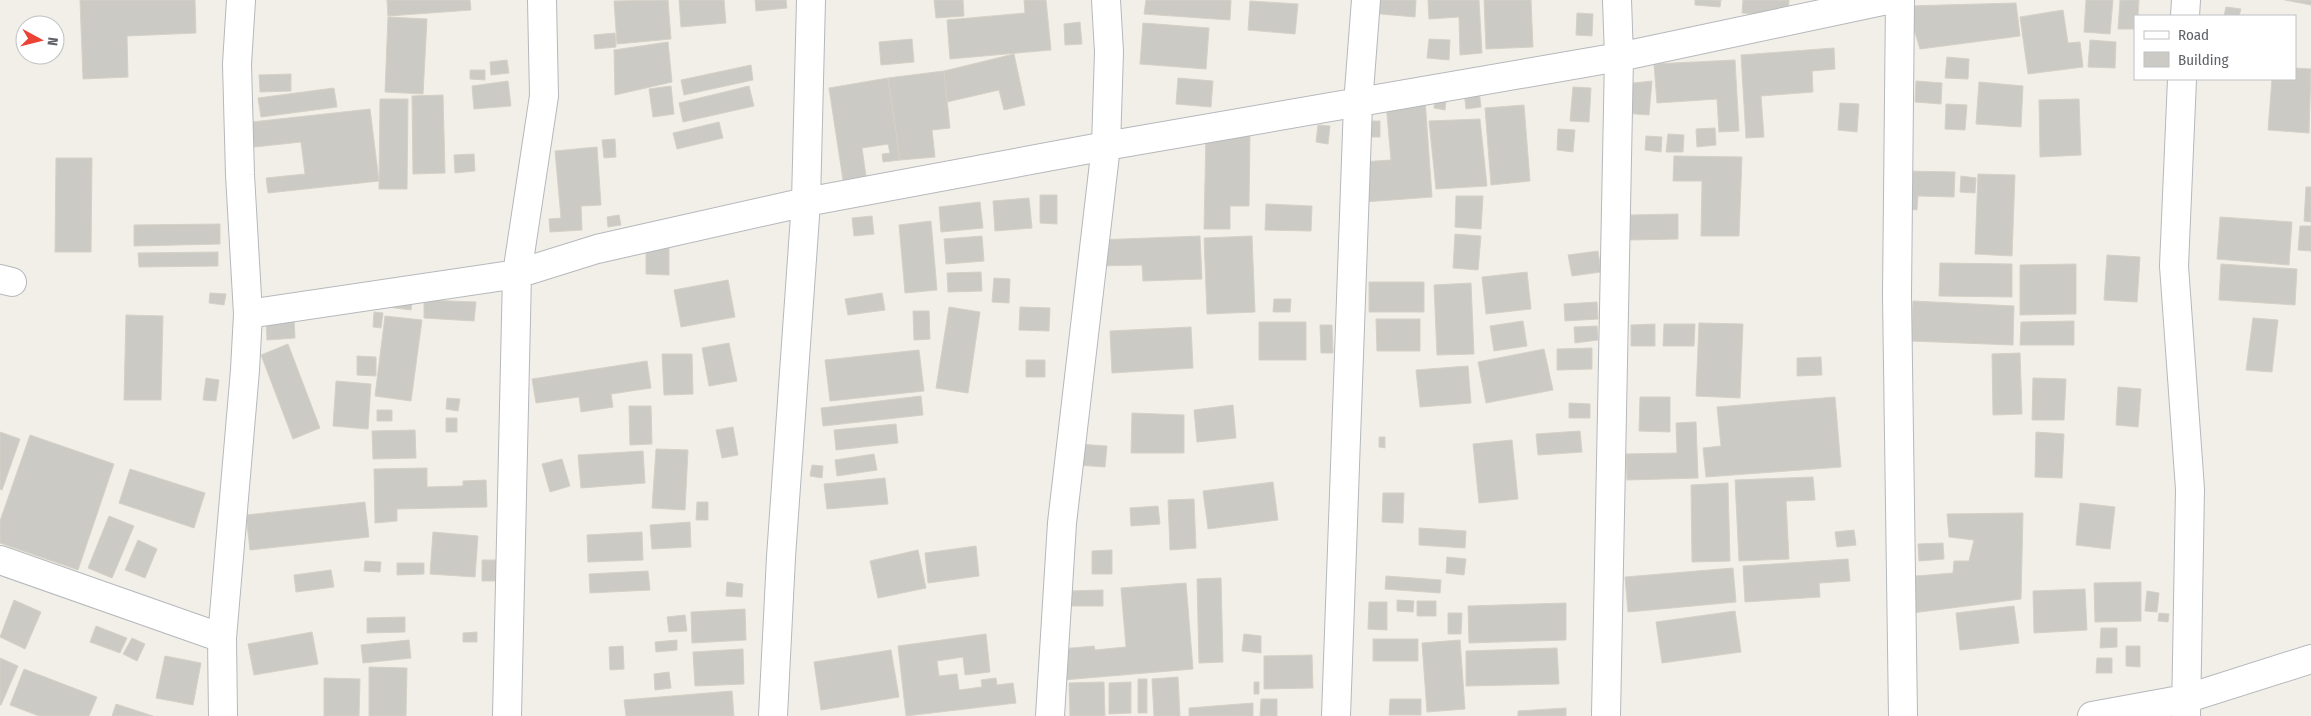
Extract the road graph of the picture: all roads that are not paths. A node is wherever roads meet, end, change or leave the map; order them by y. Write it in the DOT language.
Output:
graph roads {
  1 [pos="241,0"];
  2 [pos="542,0"];
  3 [pos="811,0"];
  4 [pos="1106,0"];
  5 [pos="1366,0"];
  6 [pos="1617,0"];
  7 [pos="1888,0"];
  8 [pos="1900,0"];
  9 [pos="2186,0"];
  10 [pos="2185,15"];
  11 [pos="1619,58"];
  12 [pos="2182,80"];
  13 [pos="1358,104"];
  14 [pos="1106,146"];
  15 [pos="806,202"];
  16 [pos="517,274"];
  17 [pos="248,314"];
  18 [pos="0,560"];
  19 [pos="222,638"];
  20 [pos="2311,659"];
  21 [pos="2186,708"];
  22 [pos="223,716"];
  23 [pos="506,716"];
  24 [pos="773,716"];
  25 [pos="1050,716"];
  26 [pos="1336,716"];
  27 [pos="1606,716"];
  28 [pos="1903,716"];
  29 [pos="2092,716"];
  1 -- 17 [label="street"];
  2 -- 16 [label="street"];
  3 -- 15 [label="street"];
  4 -- 14 [label="street"];
  5 -- 13 [label="street"];
  6 -- 11 [label="street"];
  7 -- 11 [label="street"];
  8 -- 28 [label="street"];
  9 -- 10 [label="street"];
  11 -- 13 [label="street"];
  11 -- 27 [label="street"];
  12 -- 21 [label="street"];
  13 -- 14 [label="street"];
  13 -- 26 [label="street"];
  14 -- 15 [label="street"];
  14 -- 25 [label="street"];
  15 -- 16 [label="street"];
  15 -- 24 [label="street"];
  16 -- 17 [label="street"];
  16 -- 23 [label="street"];
  17 -- 19 [label="street"];
  18 -- 19 [label="street"];
  19 -- 22 [label="street"];
  20 -- 21 [label="street"];
  21 -- 29 [label="street"];
}
